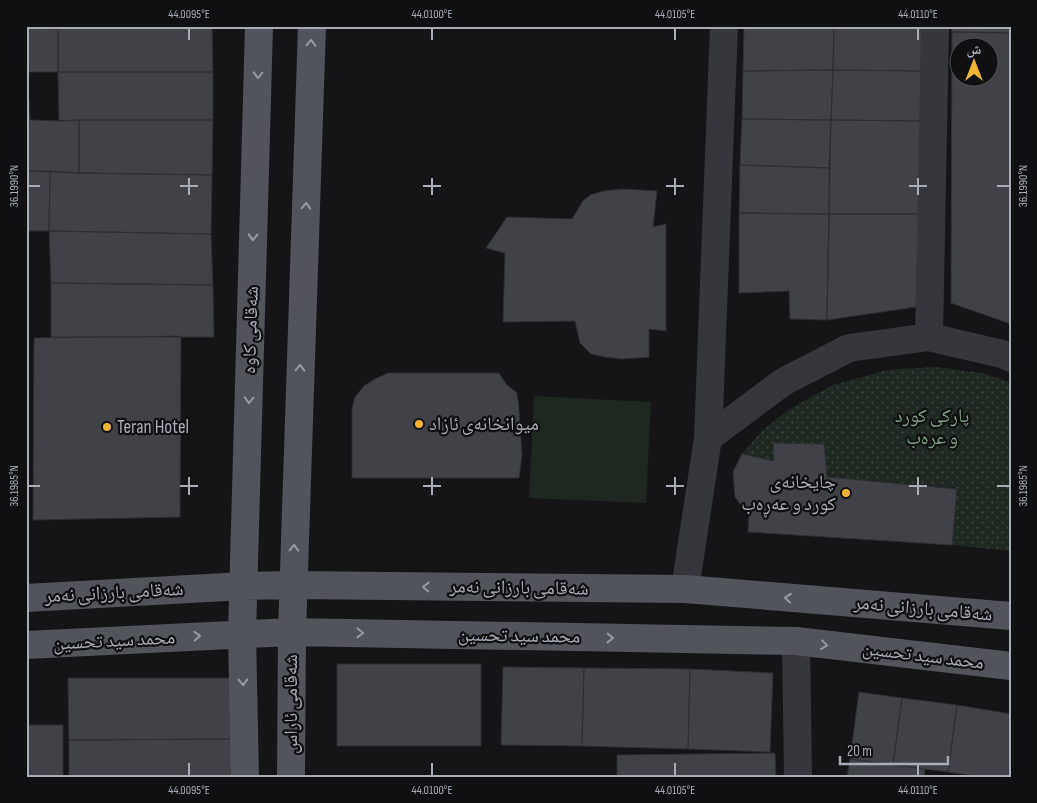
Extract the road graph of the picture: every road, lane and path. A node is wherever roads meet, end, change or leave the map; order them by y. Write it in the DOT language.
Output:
graph roads {
  1 [pos="259,26"];
  2 [pos="312,26"];
  3 [pos="724,26"];
  4 [pos="935,26"];
  5 [pos="929,338"];
  6 [pos="1011,358"];
  7 [pos="708,438"];
  8 [pos="293,585"];
  9 [pos="244,586"];
  10 [pos="685,589"];
  11 [pos="26,598"];
  12 [pos="1011,616"];
  13 [pos="292,632"];
  14 [pos="242,634"];
  15 [pos="796,641"];
  16 [pos="26,646"];
  17 [pos="1011,666"];
  18 [pos="245,777"];
  19 [pos="291,777"];
  20 [pos="798,777"];
  1 -- 9 [label="main road, شەقامی کاوە, one-way"];
  8 -- 2 [label="main road, one-way"];
  3 -- 7 [label="street"];
  4 -- 5 [label="street"];
  5 -- 6 [label="street"];
  5 -- 7 [label="street"];
  7 -- 10 [label="street"];
  8 -- 9 [label="main road, شەقامی بارزانی نەمر"];
  10 -- 8 [label="main road, شەقامی بارزانی نەمر, one-way"];
  8 -- 13 [label="main road"];
  9 -- 11 [label="main road, شەقامی بارزانی نەمر"];
  9 -- 14 [label="main road, شەقامی کاوە"];
  12 -- 10 [label="main road, شەقامی بارزانی نەمر, one-way"];
  13 -- 14 [label="main road, محمد سید تحسین"];
  13 -- 15 [label="main road, محمد سید تحسین, one-way"];
  13 -- 19 [label="main road, شەقامی ئاراس"];
  16 -- 14 [label="main road, محمد سید تحسین, one-way"];
  14 -- 18 [label="main road, one-way"];
  15 -- 17 [label="main road, محمد سید تحسین, one-way"];
  15 -- 20 [label="street"];
}
